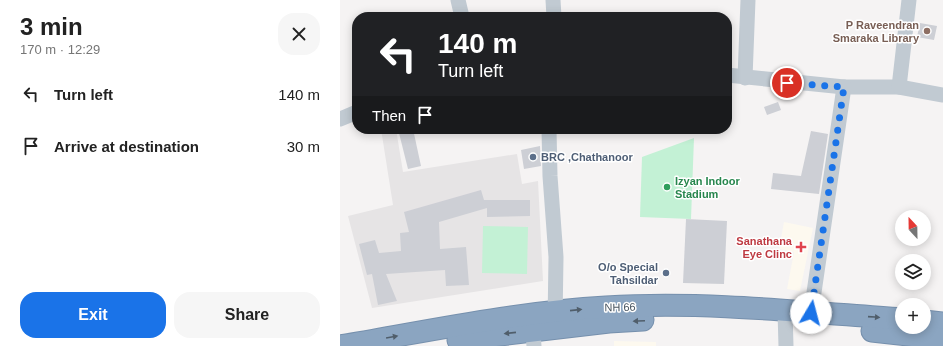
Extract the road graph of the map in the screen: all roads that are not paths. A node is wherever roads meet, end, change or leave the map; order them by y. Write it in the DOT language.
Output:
graph roads {
  1 [pos="458,0"];
  2 [pos="552,0"];
  3 [pos="748,0"];
  4 [pos="909,0"];
  5 [pos="461,12"];
  6 [pos="553,12"];
  7 [pos="732,77"];
  8 [pos="746,78"];
  9 [pos="844,87"];
  10 [pos="899,87"];
  11 [pos="943,95"];
  12 [pos="352,114"];
  13 [pos="340,119"];
  14 [pos="549,134"];
  15 [pos="811,313"];
  16 [pos="786,317"];
  17 [pos="895,319"];
  18 [pos="555,320"];
  19 [pos="931,322"];
  20 [pos="943,323"];
  21 [pos="533,330"];
  22 [pos="943,339"];
  23 [pos="340,346"];
  24 [pos="421,346"];
  25 [pos="786,346"];
  1 -- 5 [label="street"];
  2 -- 6 [label="street"];
  3 -- 8 [label="street"];
  4 -- 10 [label="street"];
  7 -- 8 [label="street"];
  8 -- 9 [label="street"];
  9 -- 10 [label="street"];
  9 -- 15 [label="street"];
  10 -- 11 [label="street"];
  12 -- 13 [label="street"];
  14 -- 18 [label="street"];
  15 -- 16 [label="highway, NH 66"];
  15 -- 17 [label="highway, NH 66, one-way"];
  16 -- 18 [label="highway, NH 66"];
  16 -- 22 [label="highway, NH 66"];
  16 -- 25 [label="street"];
  18 -- 21 [label="highway, NH 66"];
  19 -- 20 [label="highway"];
  23 -- 21 [label="highway, NH 66, one-way"];
  21 -- 24 [label="highway, NH 66, one-way"];
}
